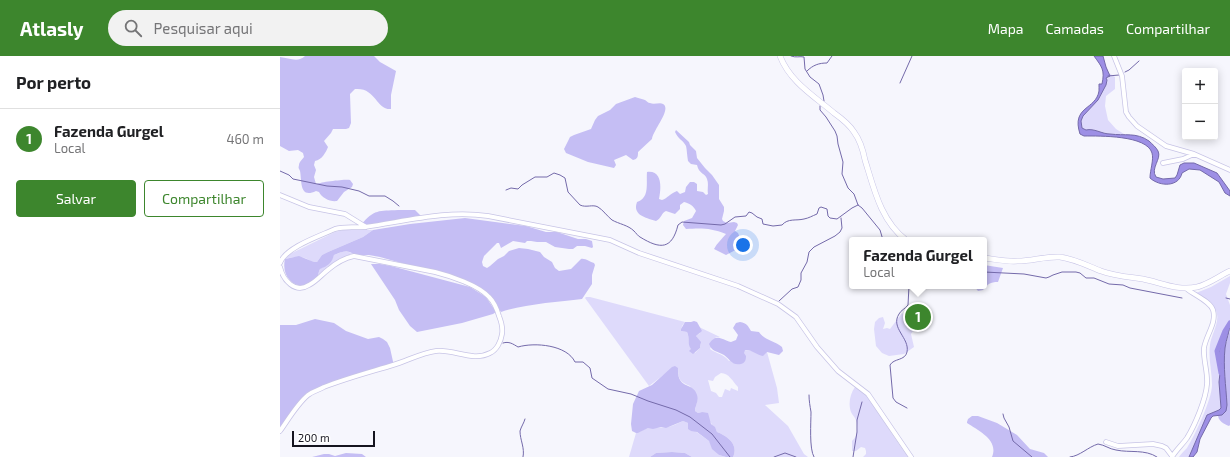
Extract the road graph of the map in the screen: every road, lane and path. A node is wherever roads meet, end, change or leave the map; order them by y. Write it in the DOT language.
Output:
graph roads {
  1 [pos="780,56"];
  2 [pos="1114,56"];
  3 [pos="1194,154"];
  4 [pos="1163,163"];
  5 [pos="1230,170"];
  6 [pos="280,195"];
  7 [pos="366,227"];
  8 [pos="902,237"];
  9 [pos="987,258"];
  10 [pos="280,263"];
  11 [pos="280,267"];
  12 [pos="1230,271"];
  13 [pos="1187,289"];
  14 [pos="280,431"];
  15 [pos="1106,442"];
  16 [pos="1172,456"];
  17 [pos="911,457"];
  1 -- 8 [label="main road"];
  2 -- 3 [label="street"];
  3 -- 4 [label="street"];
  3 -- 5 [label="street"];
  6 -- 7 [label="street"];
  7 -- 10 [label="street"];
  7 -- 17 [label="street"];
  9 -- 13 [label="main road"];
  11 -- 14 [label="street"];
  12 -- 13 [label="main road"];
  13 -- 16 [label="street"];
  15 -- 16 [label="street"];
}
